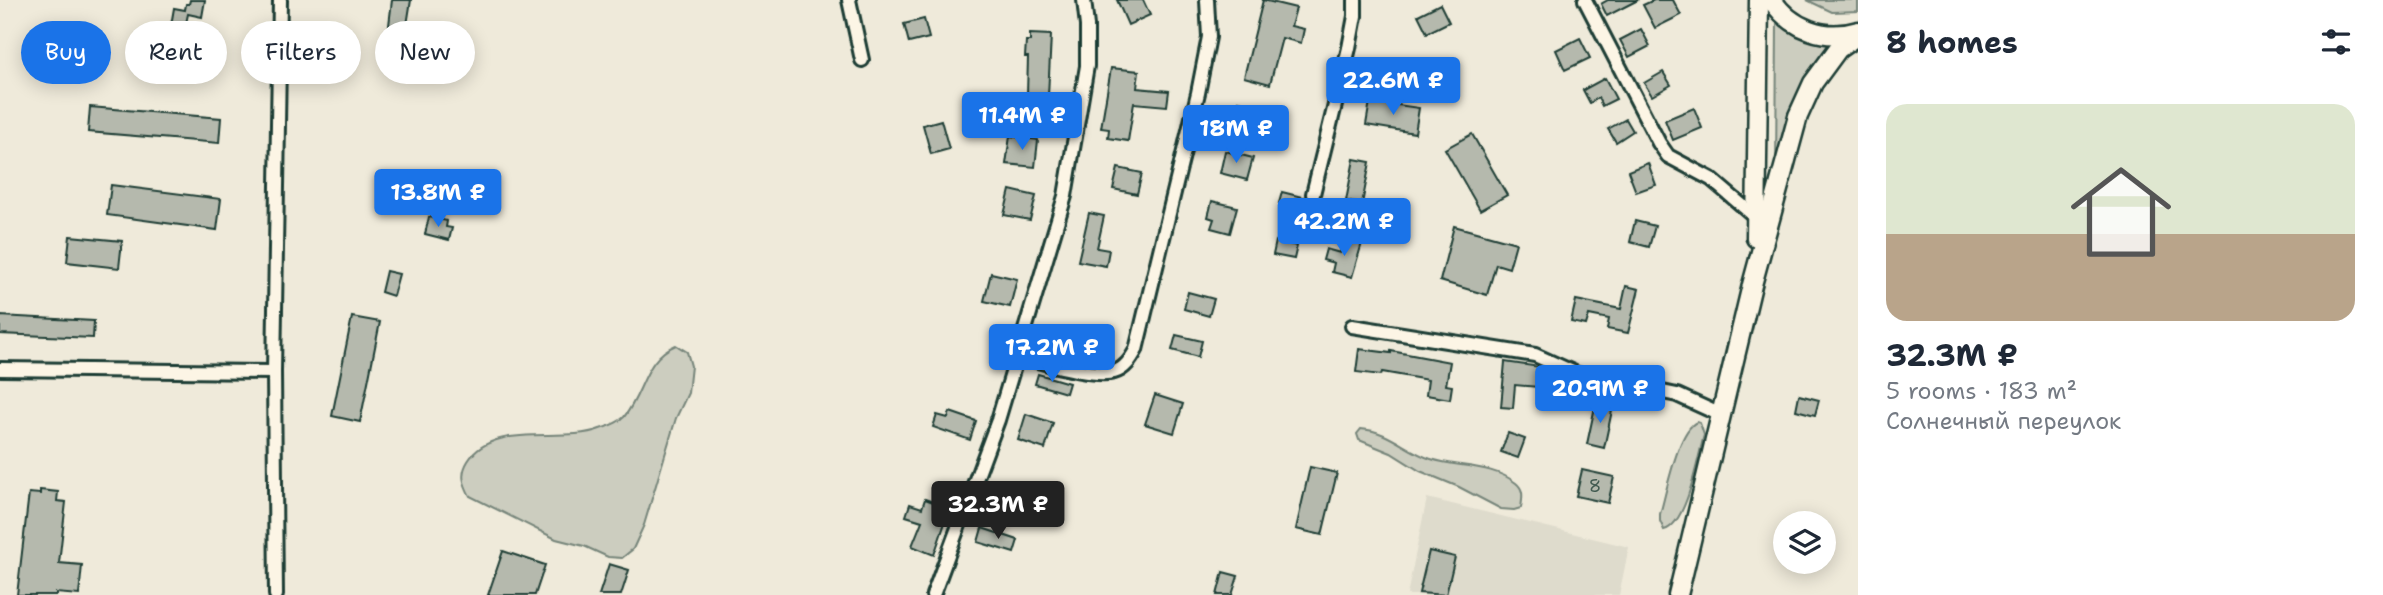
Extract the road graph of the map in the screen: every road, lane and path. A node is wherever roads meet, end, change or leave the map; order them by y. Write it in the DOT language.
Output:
graph roads {
  1 [pos="280,0"];
  2 [pos="849,0"];
  3 [pos="1084,0"];
  4 [pos="1208,0"];
  5 [pos="1355,0"];
  6 [pos="1585,0"];
  7 [pos="1759,0"];
  8 [pos="1772,0"];
  9 [pos="1858,33"];
  10 [pos="862,60"];
  11 [pos="1313,194"];
  12 [pos="1758,219"];
  13 [pos="1752,285"];
  14 [pos="1352,326"];
  15 [pos="1017,356"];
  16 [pos="0,369"];
  17 [pos="274,372"];
  18 [pos="1721,415"];
  19 [pos="276,595"];
  20 [pos="933,595"];
  21 [pos="1678,595"];
  1 -- 17 [label="street"];
  2 -- 10 [label="street"];
  3 -- 15 [label="street"];
  4 -- 15 [label="street"];
  5 -- 11 [label="street"];
  6 -- 12 [label="street"];
  7 -- 12 [label="main road"];
  8 -- 9 [label="main road"];
  9 -- 13 [label="main road"];
  12 -- 13 [label="main road"];
  13 -- 18 [label="main road"];
  14 -- 18 [label="street"];
  15 -- 20 [label="street"];
  16 -- 17 [label="street"];
  17 -- 19 [label="street"];
  18 -- 21 [label="main road"];
}
